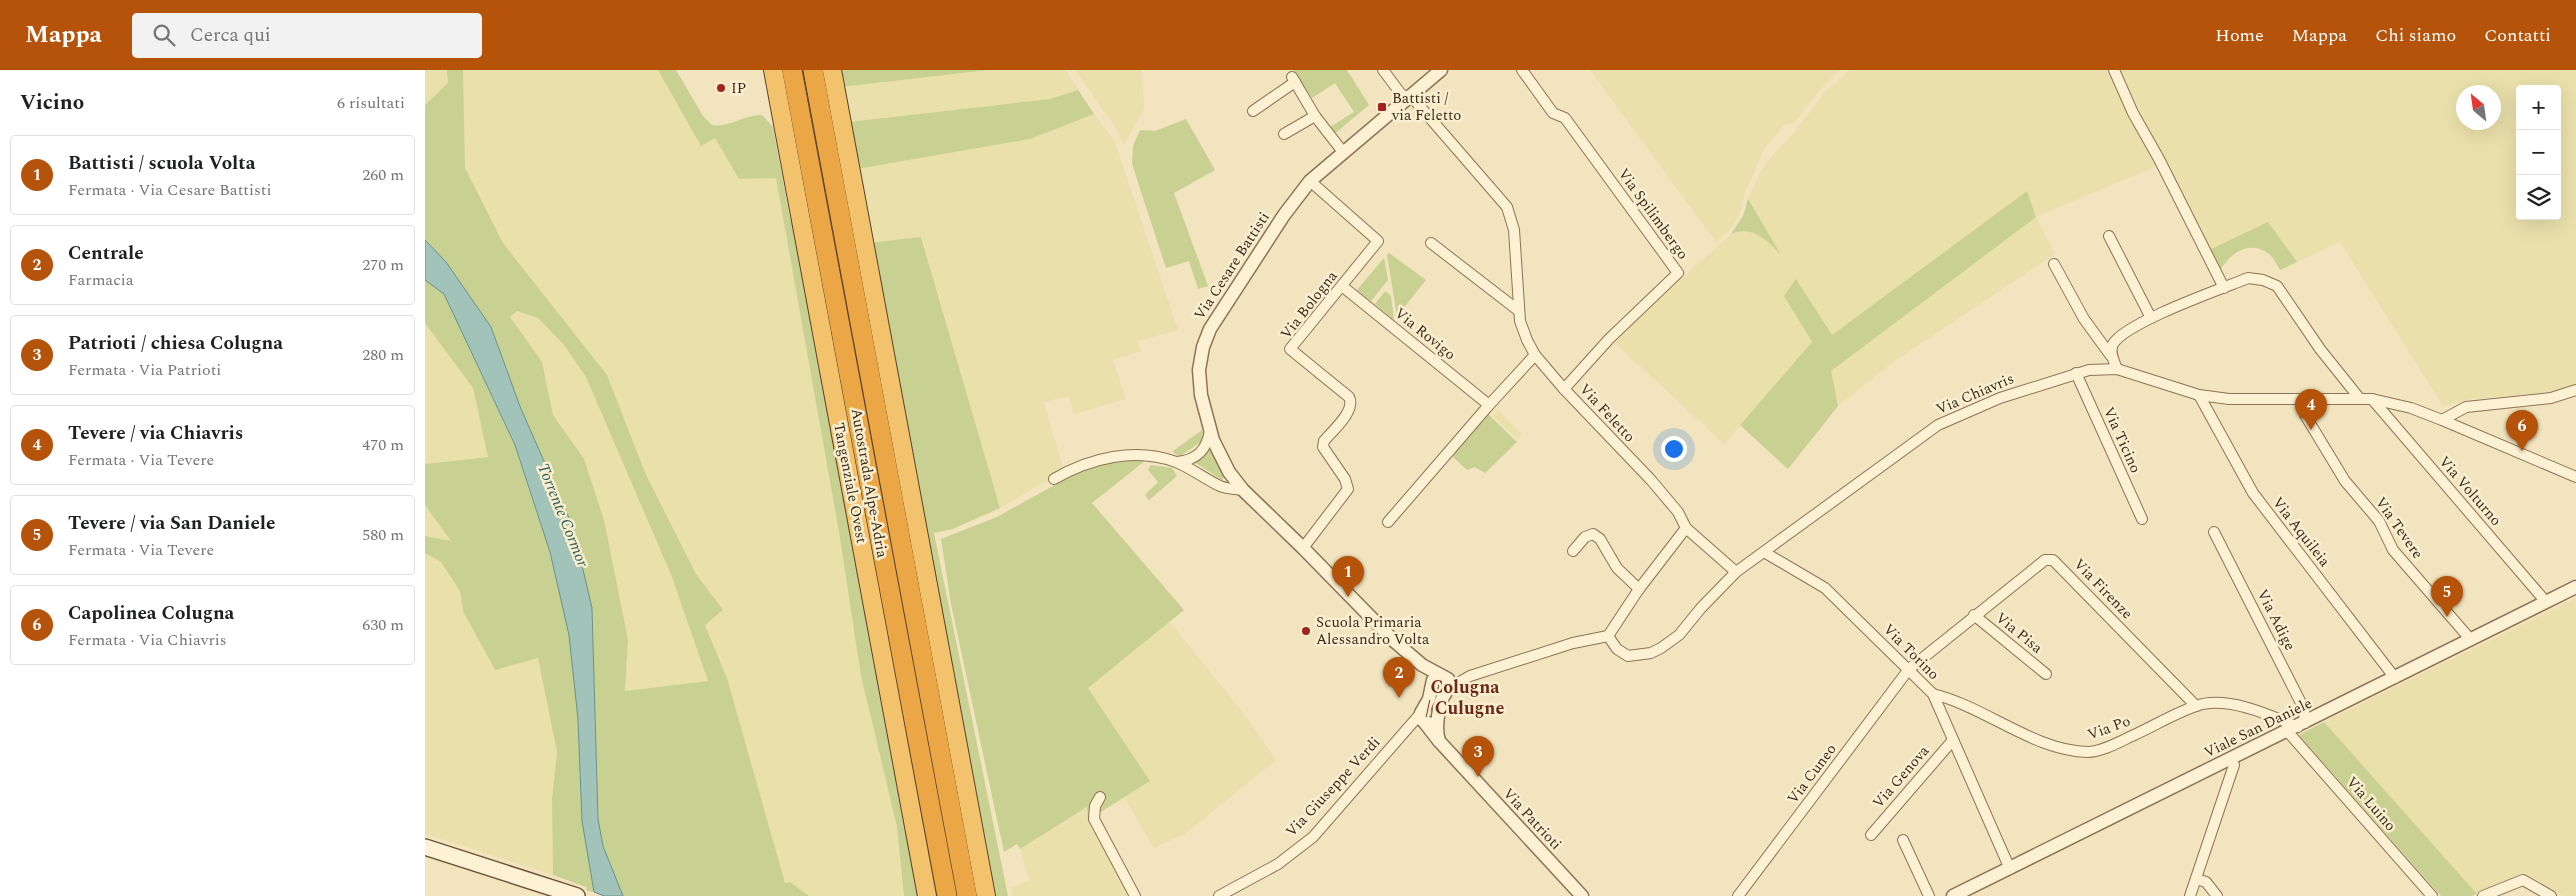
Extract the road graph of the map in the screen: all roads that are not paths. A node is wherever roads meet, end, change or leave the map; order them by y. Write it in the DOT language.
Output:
graph roads {
  1 [pos="773,70"];
  2 [pos="792,70"];
  3 [pos="813,70"];
  4 [pos="832,70"];
  5 [pos="1383,70"];
  6 [pos="1441,70"];
  7 [pos="1522,70"];
  8 [pos="2114,70"];
  9 [pos="1409,97"];
  10 [pos="1253,110"];
  11 [pos="1315,116"];
  12 [pos="1284,134"];
  13 [pos="1343,152"];
  14 [pos="1310,181"];
  15 [pos="2109,236"];
  16 [pos="1431,244"];
  17 [pos="2054,264"];
  18 [pos="1342,286"];
  19 [pos="2224,288"];
  20 [pos="1519,311"];
  21 [pos="2151,318"];
  22 [pos="1535,355"];
  23 [pos="2111,356"];
  24 [pos="2117,369"];
  25 [pos="2076,373"];
  26 [pos="1564,389"];
  27 [pos="2576,390"];
  28 [pos="2199,395"];
  29 [pos="2306,399"];
  30 [pos="2360,399"];
  31 [pos="2372,399"];
  32 [pos="1489,405"];
  33 [pos="2442,420"];
  34 [pos="1210,429"];
  35 [pos="1177,462"];
  36 [pos="2576,478"];
  37 [pos="1054,479"];
  38 [pos="1243,490"];
  39 [pos="2142,519"];
  40 [pos="1388,522"];
  41 [pos="1686,528"];
  42 [pos="2214,532"];
  43 [pos="1303,548"];
  44 [pos="1573,551"];
  45 [pos="1764,552"];
  46 [pos="1736,572"];
  47 [pos="2576,587"];
  48 [pos="1639,589"];
  49 [pos="2546,602"];
  50 [pos="1973,615"];
  51 [pos="1608,636"];
  52 [pos="2471,640"];
  53 [pos="1909,669"];
  54 [pos="2046,674"];
  55 [pos="2395,678"];
  56 [pos="1441,681"];
  57 [pos="1933,694"];
  58 [pos="2196,706"];
  59 [pos="1424,720"];
  60 [pos="2297,728"];
  61 [pos="1953,740"];
  62 [pos="2232,760"];
  63 [pos="1100,797"];
  64 [pos="1871,835"];
  65 [pos="1903,840"];
  66 [pos="425,847"];
  67 [pos="2010,869"];
  68 [pos="2196,879"];
  69 [pos="1957,895"];
  70 [pos="577,896"];
  71 [pos="927,896"];
  72 [pos="947,896"];
  73 [pos="967,896"];
  74 [pos="986,896"];
  75 [pos="1135,896"];
  76 [pos="1219,896"];
  77 [pos="1582,896"];
  78 [pos="1738,896"];
  79 [pos="1929,896"];
  80 [pos="2190,896"];
  81 [pos="2217,896"];
  82 [pos="2432,896"];
  83 [pos="2483,896"];
  84 [pos="2551,896"];
  1 -- 71 [label="highway, Tangenziale Ovest"];
  2 -- 72 [label="highway, Autostrada Alpe-Adria"];
  3 -- 73 [label="highway, Autostrada Alpe-Adria"];
  4 -- 74 [label="highway"];
  5 -- 9 [label="street"];
  6 -- 9 [label="street, Via Cesare Battisti"];
  7 -- 26 [label="street, Via Spilimbergo"];
  8 -- 19 [label="street"];
  9 -- 13 [label="street, Via Cesare Battisti"];
  9 -- 20 [label="street, Via Feletto"];
  10 -- 11 [label="street"];
  11 -- 12 [label="street"];
  11 -- 13 [label="street"];
  13 -- 14 [label="street, Via Cesare Battisti"];
  14 -- 18 [label="street, Via Bologna"];
  14 -- 34 [label="street, Via Cesare Battisti"];
  15 -- 21 [label="street"];
  16 -- 20 [label="street"];
  17 -- 23 [label="street"];
  18 -- 32 [label="street, Via Rovigo"];
  18 -- 43 [label="street, Via Bologna"];
  19 -- 21 [label="street"];
  19 -- 30 [label="street"];
  20 -- 22 [label="street, Via Feletto"];
  21 -- 23 [label="street"];
  22 -- 26 [label="street, Via Feletto"];
  22 -- 32 [label="street"];
  23 -- 24 [label="street"];
  24 -- 25 [label="street, Via Chiavris"];
  24 -- 28 [label="street, Via Chiavris"];
  25 -- 39 [label="street, Via Ticino"];
  25 -- 45 [label="street, Via Chiavris"];
  26 -- 41 [label="street, Via Feletto"];
  27 -- 33 [label="street"];
  28 -- 29 [label="street, Via Chiavris"];
  28 -- 55 [label="street, Via Aquileia"];
  29 -- 30 [label="street, Via Chiavris"];
  29 -- 52 [label="street, Via Tevere"];
  30 -- 31 [label="street, Via Chiavris"];
  31 -- 33 [label="street, Via Chiavris"];
  31 -- 49 [label="street, Via Volturno"];
  32 -- 40 [label="street"];
  33 -- 36 [label="street, Via Chiavris"];
  34 -- 35 [label="street"];
  34 -- 38 [label="street, Via Cesare Battisti"];
  35 -- 37 [label="street"];
  35 -- 38 [label="street"];
  38 -- 43 [label="street, Via Cesare Battisti"];
  41 -- 46 [label="street, Via Feletto"];
  41 -- 48 [label="street"];
  42 -- 60 [label="street, Via Adige"];
  43 -- 56 [label="street, Via Cesare Battisti"];
  44 -- 48 [label="street"];
  45 -- 46 [label="street, Via Chiavris"];
  45 -- 53 [label="street, Via Torino"];
  46 -- 51 [label="street, Via Chiavris"];
  47 -- 49 [label="street, Viale San Daniele"];
  48 -- 51 [label="street"];
  49 -- 52 [label="street, Viale San Daniele"];
  50 -- 53 [label="street, Via Firenze"];
  50 -- 54 [label="street, Via Pisa"];
  50 -- 58 [label="street, Via Firenze"];
  51 -- 56 [label="street"];
  52 -- 55 [label="street, Viale San Daniele"];
  53 -- 57 [label="street, Via Torino"];
  53 -- 78 [label="street, Via Cuneo"];
  55 -- 60 [label="street, Viale San Daniele"];
  56 -- 59 [label="street"];
  56 -- 59 [label="street"];
  57 -- 58 [label="street, Via Po"];
  57 -- 61 [label="street, Via Torino"];
  58 -- 60 [label="street, Via Po"];
  59 -- 76 [label="street, Via Giuseppe Verdi"];
  59 -- 77 [label="street, Via Patrioti"];
  60 -- 62 [label="street, Viale San Daniele"];
  60 -- 82 [label="street, Via Luino"];
  61 -- 64 [label="street, Via Genova"];
  61 -- 67 [label="street, Via Torino"];
  62 -- 67 [label="street, Viale San Daniele"];
  62 -- 68 [label="street"];
  63 -- 75 [label="street"];
  65 -- 79 [label="street"];
  66 -- 70 [label="main road"];
  67 -- 69 [label="street, Viale San Daniele"];
  68 -- 80 [label="street"];
  68 -- 81 [label="street"];
  83 -- 84 [label="street"];
}
